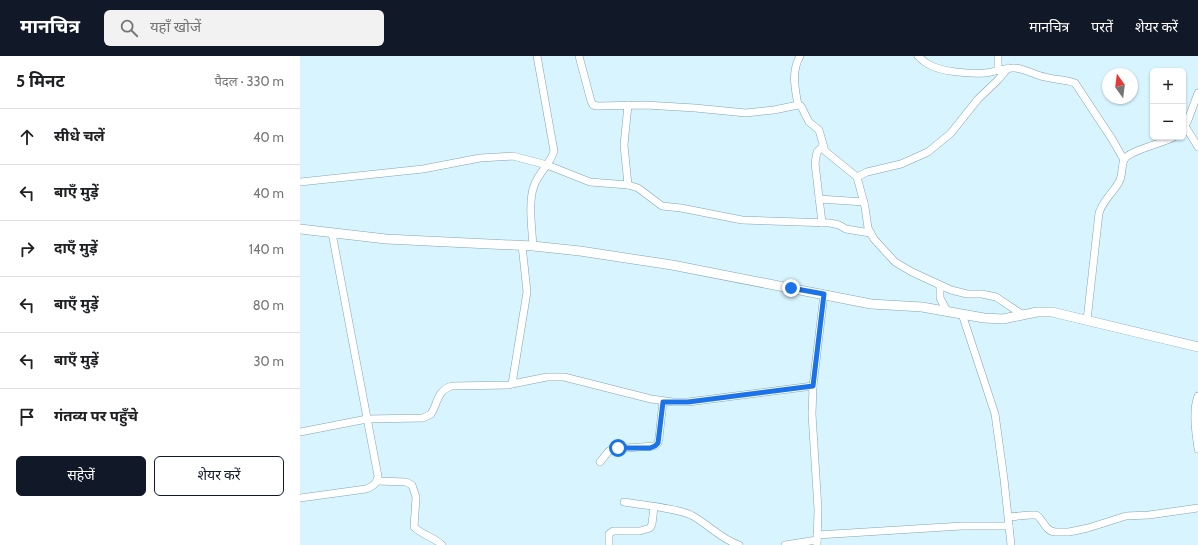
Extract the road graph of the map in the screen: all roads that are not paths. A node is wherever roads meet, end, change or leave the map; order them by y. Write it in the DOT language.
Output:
graph roads {
  1 [pos="537,56"];
  2 [pos="579,56"];
  3 [pos="800,56"];
  4 [pos="918,56"];
  5 [pos="998,56"];
  6 [pos="1008,68"];
  7 [pos="998,70"];
  8 [pos="1198,93"];
  9 [pos="628,105"];
  10 [pos="798,105"];
  11 [pos="1186,122"];
  12 [pos="1186,130"];
  13 [pos="1166,140"];
  14 [pos="823,146"];
  15 [pos="1198,147"];
  16 [pos="1124,160"];
  17 [pos="547,165"];
  18 [pos="857,177"];
  19 [pos="300,182"];
  20 [pos="628,185"];
  21 [pos="819,199"];
  22 [pos="864,202"];
  23 [pos="822,223"];
  24 [pos="300,229"];
  25 [pos="332,233"];
  26 [pos="870,233"];
  27 [pos="522,245"];
  28 [pos="533,246"];
  29 [pos="940,286"];
  30 [pos="824,294"];
  31 [pos="947,311"];
  32 [pos="962,314"];
  33 [pos="1023,315"];
  34 [pos="1087,320"];
  35 [pos="1198,347"];
  36 [pos="512,384"];
  37 [pos="813,386"];
  38 [pos="1198,396"];
  39 [pos="663,402"];
  40 [pos="367,419"];
  41 [pos="300,432"];
  42 [pos="1198,449"];
  43 [pos="600,462"];
  44 [pos="377,481"];
  45 [pos="300,498"];
  46 [pos="624,502"];
  47 [pos="654,507"];
  48 [pos="1198,508"];
  49 [pos="1009,517"];
  50 [pos="1009,526"];
  51 [pos="817,540"];
  52 [pos="442,545"];
  53 [pos="609,545"];
  54 [pos="739,545"];
  55 [pos="784,545"];
  56 [pos="1011,545"];
  1 -- 17 [label="street"];
  2 -- 9 [label="street"];
  3 -- 10 [label="street"];
  4 -- 7 [label="street"];
  5 -- 7 [label="street"];
  6 -- 7 [label="street"];
  6 -- 16 [label="street"];
  6 -- 18 [label="street"];
  8 -- 11 [label="street"];
  9 -- 10 [label="street"];
  9 -- 20 [label="street"];
  10 -- 14 [label="street"];
  12 -- 15 [label="street"];
  13 -- 16 [label="street"];
  14 -- 18 [label="street"];
  14 -- 21 [label="street"];
  16 -- 34 [label="street"];
  17 -- 19 [label="street"];
  17 -- 20 [label="street"];
  17 -- 28 [label="street"];
  18 -- 22 [label="street"];
  20 -- 23 [label="street"];
  21 -- 22 [label="street"];
  21 -- 23 [label="street"];
  22 -- 26 [label="street"];
  23 -- 26 [label="street"];
  24 -- 25 [label="street"];
  25 -- 27 [label="street"];
  25 -- 40 [label="street"];
  26 -- 29 [label="street"];
  27 -- 28 [label="street"];
  27 -- 36 [label="street"];
  28 -- 30 [label="street"];
  29 -- 31 [label="street"];
  29 -- 33 [label="street"];
  30 -- 31 [label="street"];
  30 -- 37 [label="street"];
  31 -- 32 [label="street"];
  32 -- 33 [label="street"];
  32 -- 49 [label="street"];
  33 -- 34 [label="street"];
  34 -- 35 [label="street"];
  36 -- 39 [label="street"];
  36 -- 40 [label="street"];
  37 -- 39 [label="street"];
  37 -- 51 [label="street"];
  38 -- 42 [label="street"];
  39 -- 43 [label="street"];
  40 -- 41 [label="street"];
  40 -- 44 [label="street"];
  44 -- 45 [label="street"];
  44 -- 52 [label="street"];
  46 -- 47 [label="street"];
  47 -- 53 [label="street"];
  47 -- 54 [label="street"];
  48 -- 49 [label="street"];
  49 -- 50 [label="street"];
  50 -- 51 [label="street"];
  50 -- 56 [label="street"];
  51 -- 55 [label="street"];
}
